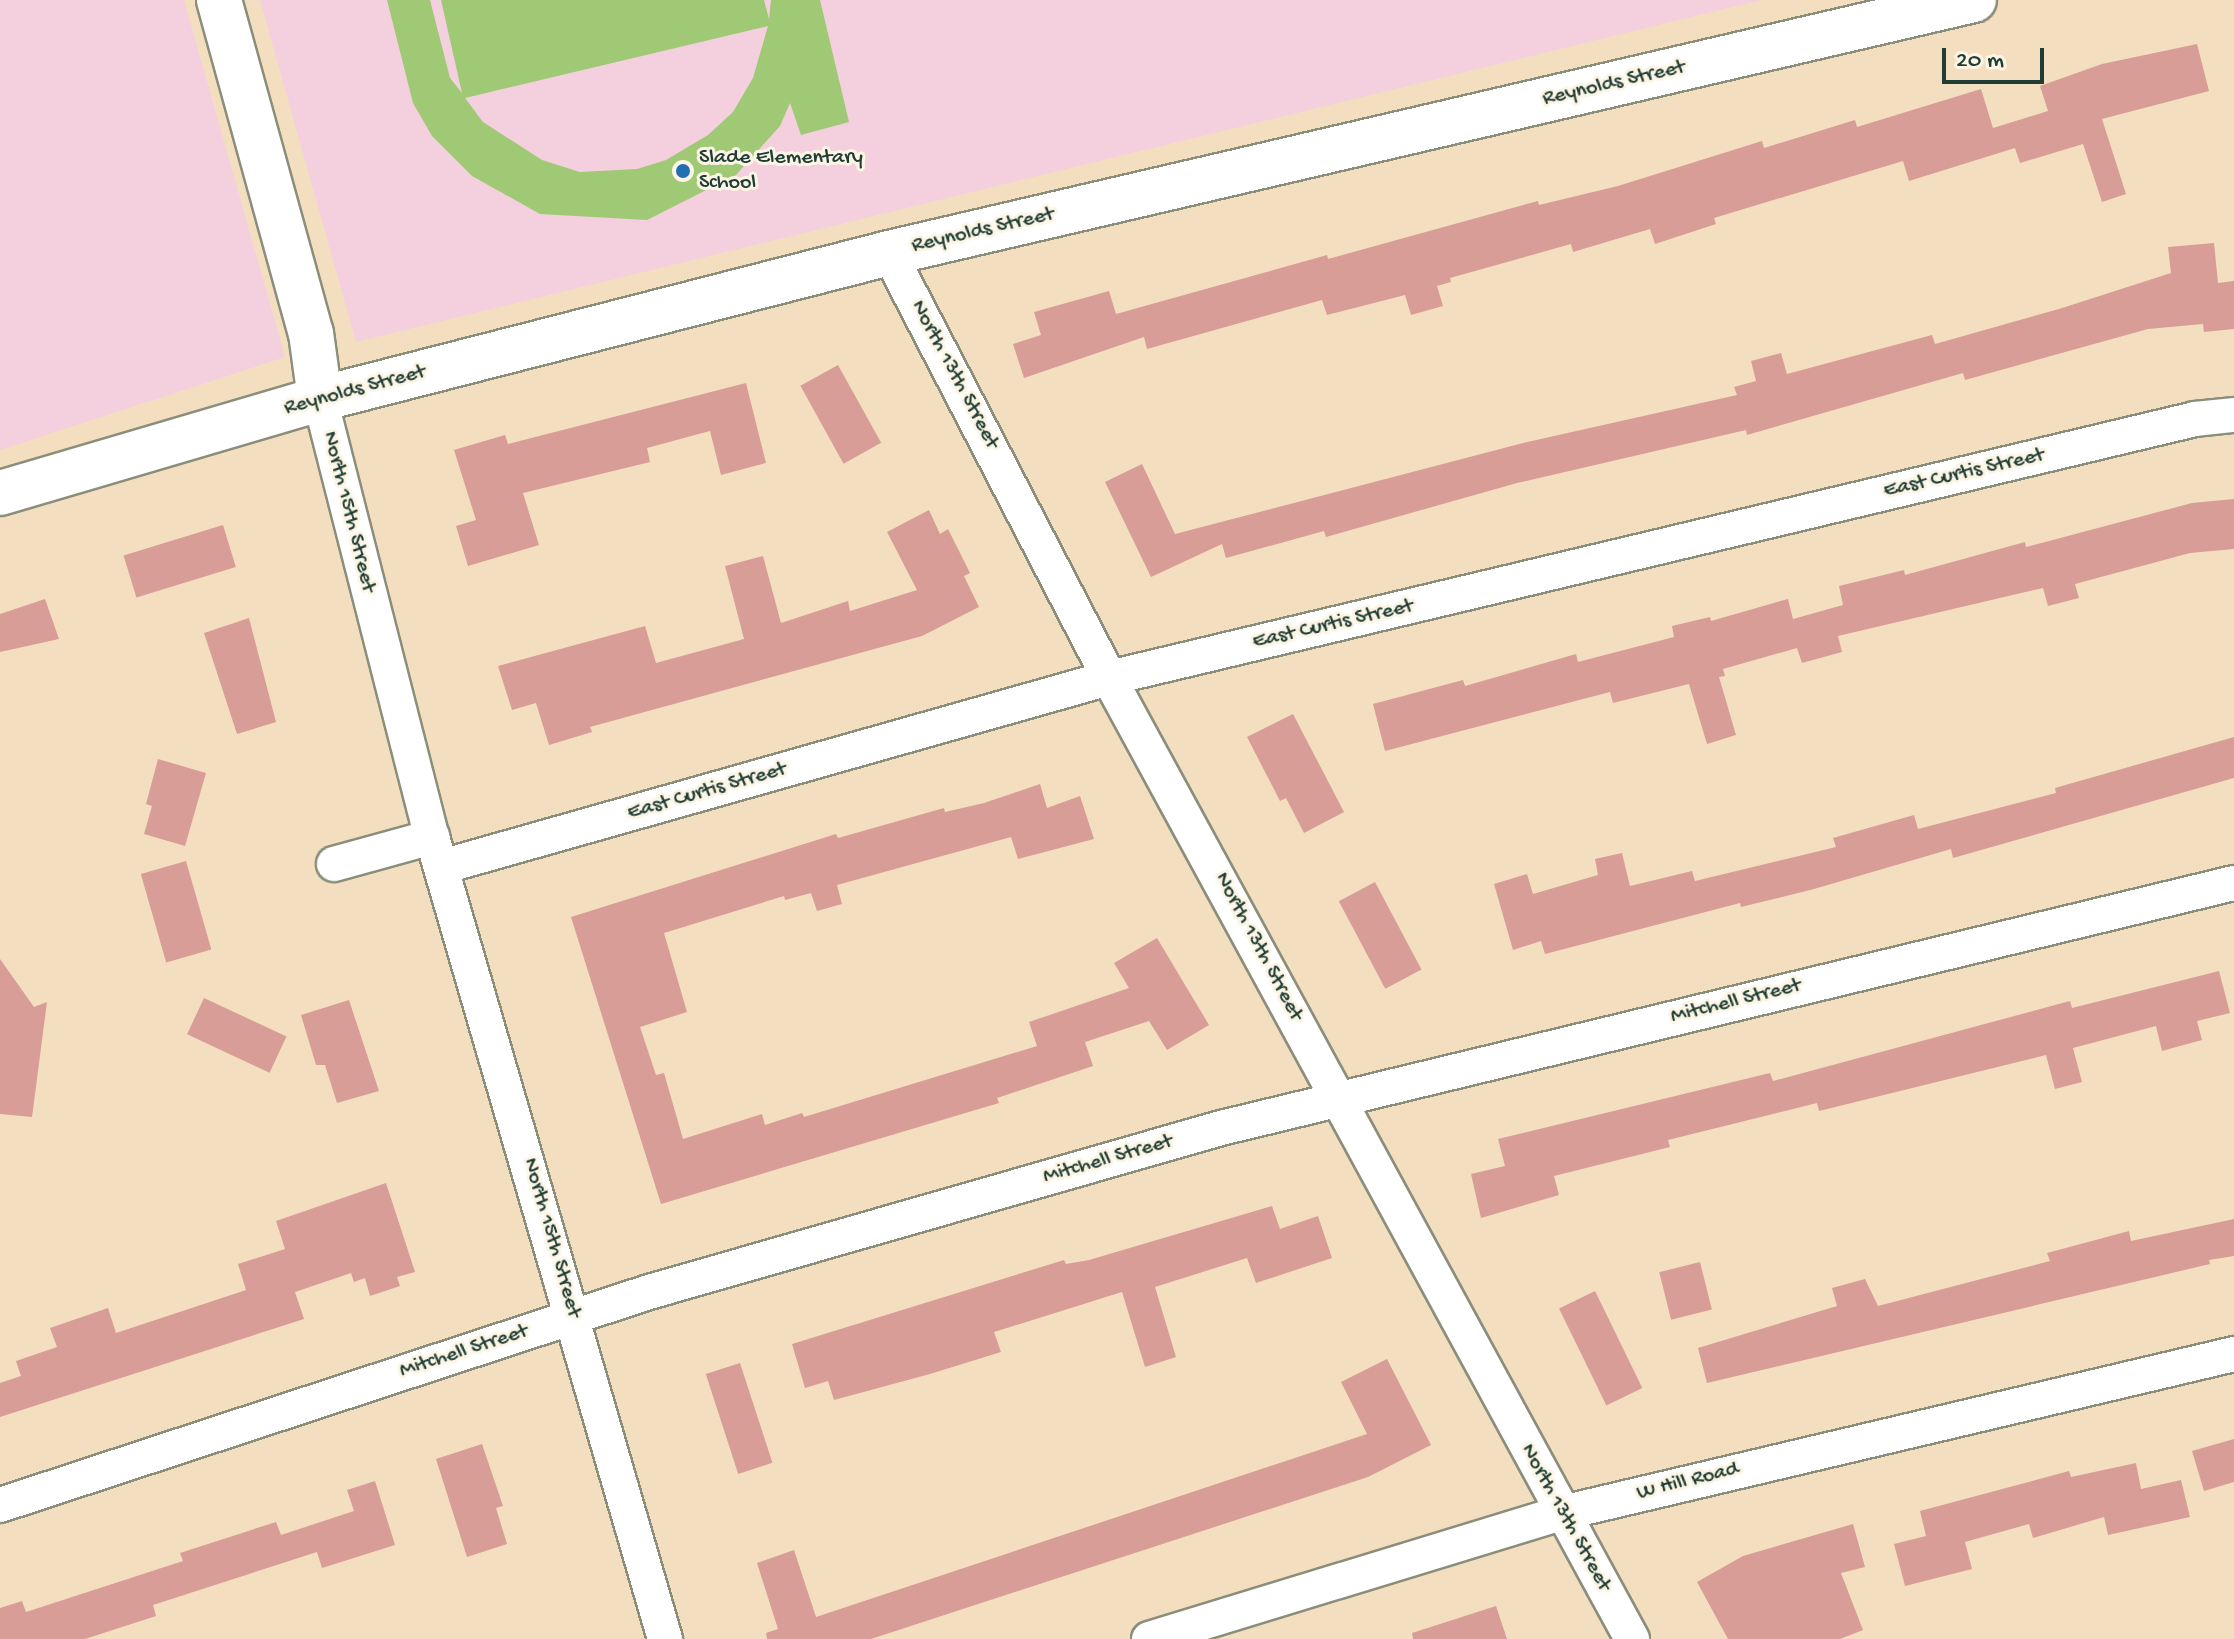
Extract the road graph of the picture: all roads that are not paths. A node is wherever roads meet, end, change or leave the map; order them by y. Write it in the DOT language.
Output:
graph roads {
  1 [pos="219,0"];
  2 [pos="1974,0"];
  3 [pos="889,253"];
  4 [pos="320,399"];
  5 [pos="2234,415"];
  6 [pos="0,493"];
  7 [pos="1109,678"];
  8 [pos="436,852"];
  9 [pos="334,864"];
  10 [pos="2234,883"];
  11 [pos="1340,1097"];
  12 [pos="573,1317"];
  13 [pos="2234,1354"];
  14 [pos="0,1505"];
  15 [pos="1562,1513"];
  16 [pos="665,1639"];
  17 [pos="1149,1639"];
  18 [pos="1632,1639"];
  1 -- 4 [label="main road, North 15th Street"];
  2 -- 3 [label="main road, Reynolds Street"];
  3 -- 4 [label="main road, Reynolds Street"];
  3 -- 7 [label="street, North 13th Street"];
  4 -- 6 [label="main road, Reynolds Street"];
  4 -- 8 [label="street, North 15th Street"];
  5 -- 7 [label="street, East Curtis Street"];
  7 -- 8 [label="street, East Curtis Street"];
  7 -- 11 [label="street, North 13th Street"];
  8 -- 9 [label="street"];
  8 -- 12 [label="street, North 15th Street"];
  10 -- 11 [label="street, Mitchell Street"];
  11 -- 12 [label="street, Mitchell Street"];
  11 -- 15 [label="street, North 13th Street"];
  12 -- 14 [label="street, Mitchell Street"];
  12 -- 16 [label="street, North 15th Street"];
  13 -- 15 [label="street, W Hill Road"];
  15 -- 17 [label="street, W Hill Road"];
  15 -- 18 [label="street, North 13th Street"];
}
